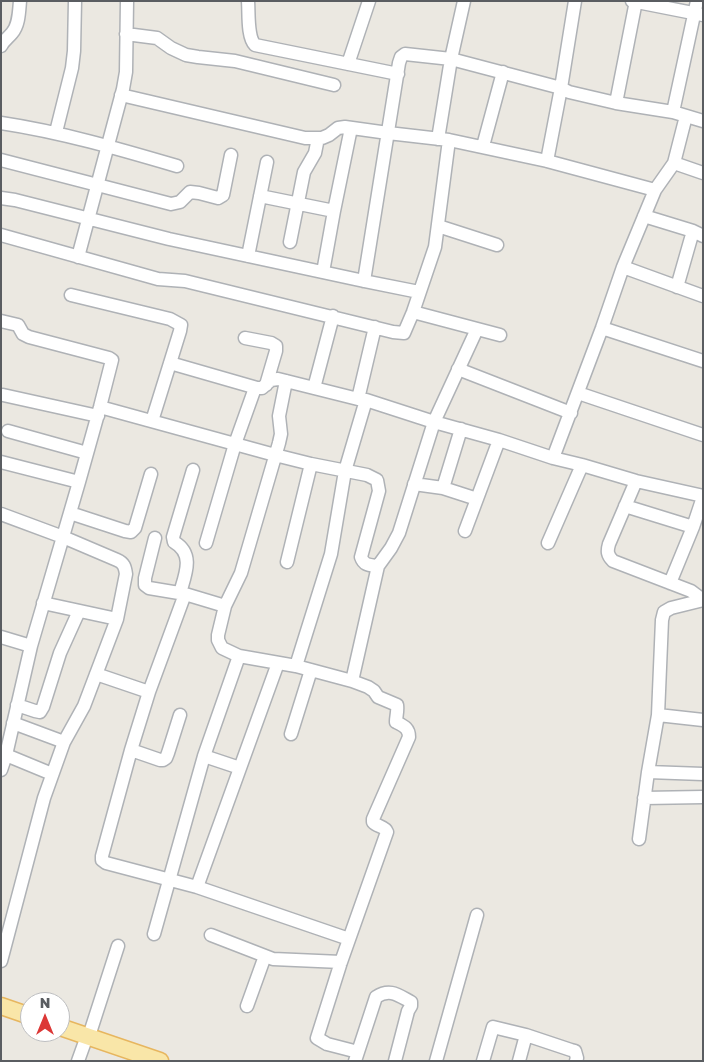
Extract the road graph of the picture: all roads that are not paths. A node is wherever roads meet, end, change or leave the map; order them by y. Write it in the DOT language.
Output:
graph roads {
  1 [pos="20,1"];
  2 [pos="75,1"];
  3 [pos="127,1"];
  4 [pos="248,1"];
  5 [pos="369,1"];
  6 [pos="464,1"];
  7 [pos="575,1"];
  8 [pos="635,2"];
  9 [pos="698,10"];
  10 [pos="126,34"];
  11 [pos="1,46"];
  12 [pos="451,58"];
  13 [pos="348,64"];
  14 [pos="503,72"];
  15 [pos="398,74"];
  16 [pos="334,85"];
  17 [pos="561,88"];
  18 [pos="122,95"];
  19 [pos="616,102"];
  20 [pos="672,112"];
  21 [pos="686,116"];
  22 [pos="703,121"];
  23 [pos="1,123"];
  24 [pos="351,128"];
  25 [pos="56,132"];
  26 [pos="388,134"];
  27 [pos="318,138"];
  28 [pos="444,139"];
  29 [pos="108,146"];
  30 [pos="483,146"];
  31 [pos="231,155"];
  32 [pos="1,160"];
  33 [pos="547,160"];
  34 [pos="267,162"];
  35 [pos="674,163"];
  36 [pos="177,166"];
  37 [pos="703,173"];
  38 [pos="98,185"];
  39 [pos="655,190"];
  40 [pos="260,196"];
  41 [pos="1,198"];
  42 [pos="298,204"];
  43 [pos="334,211"];
  44 [pos="644,216"];
  45 [pos="89,219"];
  46 [pos="438,226"];
  47 [pos="698,234"];
  48 [pos="1,235"];
  49 [pos="290,242"];
  50 [pos="497,245"];
  51 [pos="248,256"];
  52 [pos="78,257"];
  53 [pos="623,267"];
  54 [pos="324,272"];
  55 [pos="364,281"];
  56 [pos="677,287"];
  57 [pos="419,292"];
  58 [pos="71,295"];
  59 [pos="703,296"];
  60 [pos="413,312"];
  61 [pos="332,316"];
  62 [pos="1,321"];
  63 [pos="376,327"];
  64 [pos="602,328"];
  65 [pos="477,329"];
  66 [pos="500,335"];
  67 [pos="245,338"];
  68 [pos="703,361"];
  69 [pos="170,363"];
  70 [pos="458,369"];
  71 [pos="286,381"];
  72 [pos="260,386"];
  73 [pos="314,388"];
  74 [pos="578,393"];
  75 [pos="2,395"];
  76 [pos="362,399"];
  77 [pos="99,411"];
  78 [pos="570,413"];
  79 [pos="152,421"];
  80 [pos="434,422"];
  81 [pos="461,429"];
  82 [pos="8,432"];
  83 [pos="703,435"];
  84 [pos="499,440"];
  85 [pos="235,444"];
  86 [pos="87,453"];
  87 [pos="275,455"];
  88 [pos="553,458"];
  89 [pos="1,462"];
  90 [pos="311,464"];
  91 [pos="582,465"];
  92 [pos="193,470"];
  93 [pos="345,471"];
  94 [pos="150,474"];
  95 [pos="636,481"];
  96 [pos="79,482"];
  97 [pos="414,484"];
  98 [pos="443,488"];
  99 [pos="703,496"];
  100 [pos="477,498"];
  101 [pos="626,506"];
  102 [pos="70,513"];
  103 [pos="1,514"];
  104 [pos="692,527"];
  105 [pos="464,531"];
  106 [pos="131,532"];
  107 [pos="63,537"];
  108 [pos="155,538"];
  109 [pos="174,542"];
  110 [pos="206,543"];
  111 [pos="548,543"];
  112 [pos="287,562"];
  113 [pos="378,566"];
  114 [pos="670,583"];
  115 [pos="183,594"];
  116 [pos="703,600"];
  117 [pos="43,603"];
  118 [pos="225,606"];
  119 [pos="79,611"];
  120 [pos="117,619"];
  121 [pos="1,637"];
  122 [pos="31,646"];
  123 [pos="238,656"];
  124 [pos="278,663"];
  125 [pos="296,666"];
  126 [pos="311,670"];
  127 [pos="96,674"];
  128 [pos="352,681"];
  129 [pos="149,692"];
  130 [pos="17,706"];
  131 [pos="180,715"];
  132 [pos="658,715"];
  133 [pos="703,720"];
  134 [pos="13,723"];
  135 [pos="291,734"];
  136 [pos="64,742"];
  137 [pos="131,750"];
  138 [pos="6,755"];
  139 [pos="204,756"];
  140 [pos="240,768"];
  141 [pos="1,770"];
  142 [pos="648,772"];
  143 [pos="52,774"];
  144 [pos="703,774"];
  145 [pos="703,797"];
  146 [pos="644,798"];
  147 [pos="639,839"];
  148 [pos="170,880"];
  149 [pos="197,887"];
  150 [pos="477,915"];
  151 [pos="154,934"];
  152 [pos="211,935"];
  153 [pos="350,939"];
  154 [pos="118,946"];
  155 [pos="265,956"];
  156 [pos="1,961"];
  157 [pos="341,962"];
  158 [pos="1,1006"];
  159 [pos="247,1006"];
  160 [pos="20,1013"];
  161 [pos="70,1030"];
  162 [pos="526,1035"];
  163 [pos="88,1036"];
  164 [pos="357,1056"];
  165 [pos="78,1061"];
  166 [pos="160,1061"];
  167 [pos="395,1061"];
  168 [pos="436,1061"];
  169 [pos="483,1061"];
  170 [pos="519,1061"];
  171 [pos="576,1061"];
  1 -- 11 [label="street"];
  2 -- 25 [label="street"];
  3 -- 10 [label="street"];
  4 -- 13 [label="street"];
  5 -- 13 [label="street"];
  6 -- 12 [label="street"];
  7 -- 17 [label="street"];
  8 -- 9 [label="street"];
  8 -- 19 [label="street"];
  9 -- 20 [label="street"];
  10 -- 16 [label="street"];
  10 -- 18 [label="street"];
  12 -- 14 [label="street"];
  12 -- 15 [label="street"];
  12 -- 28 [label="street"];
  13 -- 15 [label="street"];
  14 -- 17 [label="street"];
  14 -- 30 [label="street"];
  15 -- 26 [label="street"];
  17 -- 19 [label="street"];
  17 -- 33 [label="street"];
  18 -- 27 [label="street"];
  18 -- 29 [label="street"];
  19 -- 20 [label="street"];
  20 -- 21 [label="street"];
  21 -- 22 [label="street"];
  21 -- 35 [label="street"];
  23 -- 25 [label="street"];
  24 -- 26 [label="street"];
  24 -- 27 [label="street"];
  24 -- 43 [label="street"];
  25 -- 29 [label="street"];
  26 -- 28 [label="street"];
  26 -- 55 [label="street"];
  27 -- 42 [label="street"];
  28 -- 30 [label="street"];
  28 -- 46 [label="street"];
  29 -- 36 [label="street"];
  29 -- 38 [label="street"];
  30 -- 33 [label="street"];
  31 -- 38 [label="street"];
  32 -- 38 [label="street"];
  33 -- 39 [label="street"];
  34 -- 40 [label="street"];
  35 -- 37 [label="street"];
  35 -- 39 [label="street"];
  38 -- 45 [label="street"];
  39 -- 44 [label="street"];
  40 -- 42 [label="street"];
  40 -- 51 [label="street"];
  41 -- 45 [label="street"];
  42 -- 43 [label="street"];
  42 -- 49 [label="street"];
  43 -- 54 [label="street"];
  44 -- 47 [label="street"];
  44 -- 53 [label="street"];
  45 -- 51 [label="street"];
  45 -- 52 [label="street"];
  46 -- 50 [label="street"];
  46 -- 57 [label="street"];
  47 -- 56 [label="street"];
  48 -- 52 [label="street"];
  51 -- 54 [label="street"];
  52 -- 61 [label="street"];
  53 -- 56 [label="street"];
  53 -- 64 [label="street"];
  54 -- 55 [label="street"];
  55 -- 57 [label="street"];
  56 -- 59 [label="street"];
  57 -- 60 [label="street"];
  58 -- 69 [label="street"];
  60 -- 63 [label="street"];
  60 -- 65 [label="street"];
  61 -- 63 [label="street"];
  61 -- 73 [label="street"];
  62 -- 77 [label="street"];
  63 -- 76 [label="street"];
  64 -- 68 [label="street"];
  64 -- 74 [label="street"];
  65 -- 66 [label="street"];
  65 -- 70 [label="street"];
  67 -- 72 [label="street"];
  69 -- 72 [label="street"];
  69 -- 79 [label="street"];
  70 -- 78 [label="street"];
  70 -- 80 [label="street"];
  71 -- 72 [label="street"];
  71 -- 73 [label="street"];
  71 -- 87 [label="street"];
  72 -- 85 [label="street"];
  73 -- 76 [label="street"];
  74 -- 78 [label="street"];
  74 -- 83 [label="street"];
  75 -- 77 [label="street"];
  76 -- 80 [label="street"];
  76 -- 93 [label="street"];
  77 -- 79 [label="street"];
  77 -- 86 [label="street"];
  78 -- 88 [label="street"];
  79 -- 85 [label="street"];
  80 -- 81 [label="street"];
  80 -- 97 [label="street"];
  81 -- 84 [label="street"];
  81 -- 98 [label="street"];
  82 -- 86 [label="street"];
  84 -- 88 [label="street"];
  84 -- 100 [label="street"];
  85 -- 87 [label="street"];
  85 -- 110 [label="street"];
  86 -- 96 [label="street"];
  87 -- 90 [label="street"];
  87 -- 118 [label="street"];
  88 -- 91 [label="street"];
  89 -- 96 [label="street"];
  90 -- 93 [label="street"];
  90 -- 112 [label="street"];
  91 -- 95 [label="street"];
  91 -- 111 [label="street"];
  92 -- 109 [label="street"];
  93 -- 113 [label="street"];
  93 -- 125 [label="street"];
  94 -- 106 [label="street"];
  95 -- 99 [label="street"];
  95 -- 101 [label="street"];
  96 -- 102 [label="street"];
  97 -- 98 [label="street"];
  97 -- 113 [label="street"];
  98 -- 100 [label="street"];
  99 -- 104 [label="street"];
  100 -- 105 [label="street"];
  101 -- 104 [label="street"];
  101 -- 114 [label="street"];
  102 -- 106 [label="street"];
  102 -- 107 [label="street"];
  103 -- 107 [label="street"];
  104 -- 114 [label="street"];
  106 -- 108 [label="street"];
  107 -- 117 [label="street"];
  107 -- 120 [label="street"];
  108 -- 109 [label="street"];
  108 -- 115 [label="street"];
  109 -- 115 [label="street"];
  113 -- 128 [label="street"];
  114 -- 116 [label="street"];
  115 -- 118 [label="street"];
  115 -- 129 [label="street"];
  116 -- 132 [label="street"];
  117 -- 119 [label="street"];
  117 -- 122 [label="street"];
  118 -- 123 [label="street"];
  119 -- 120 [label="street"];
  119 -- 130 [label="street"];
  120 -- 127 [label="street"];
  121 -- 122 [label="street"];
  122 -- 130 [label="street"];
  123 -- 124 [label="street"];
  123 -- 139 [label="street"];
  124 -- 125 [label="street"];
  124 -- 140 [label="street"];
  125 -- 126 [label="street"];
  126 -- 128 [label="street"];
  126 -- 135 [label="street"];
  127 -- 129 [label="street"];
  127 -- 136 [label="street"];
  128 -- 153 [label="street"];
  129 -- 137 [label="street"];
  130 -- 134 [label="street"];
  131 -- 137 [label="street"];
  132 -- 133 [label="street"];
  132 -- 142 [label="street"];
  134 -- 136 [label="street"];
  134 -- 138 [label="street"];
  136 -- 143 [label="street"];
  137 -- 148 [label="street"];
  138 -- 141 [label="street"];
  138 -- 143 [label="street"];
  139 -- 140 [label="street"];
  139 -- 148 [label="street"];
  140 -- 149 [label="street"];
  142 -- 144 [label="street"];
  142 -- 146 [label="street"];
  143 -- 156 [label="street"];
  145 -- 146 [label="street"];
  146 -- 147 [label="street"];
  148 -- 149 [label="street"];
  148 -- 151 [label="street"];
  149 -- 153 [label="street"];
  150 -- 168 [label="street"];
  152 -- 155 [label="street"];
  153 -- 157 [label="street"];
  154 -- 163 [label="street"];
  155 -- 157 [label="street"];
  155 -- 159 [label="street"];
  157 -- 164 [label="street"];
  158 -- 160 [label="main road"];
  161 -- 163 [label="main road"];
  162 -- 169 [label="street"];
  162 -- 170 [label="street"];
  162 -- 171 [label="street"];
  163 -- 165 [label="street"];
  163 -- 166 [label="main road"];
  164 -- 167 [label="street"];
}
